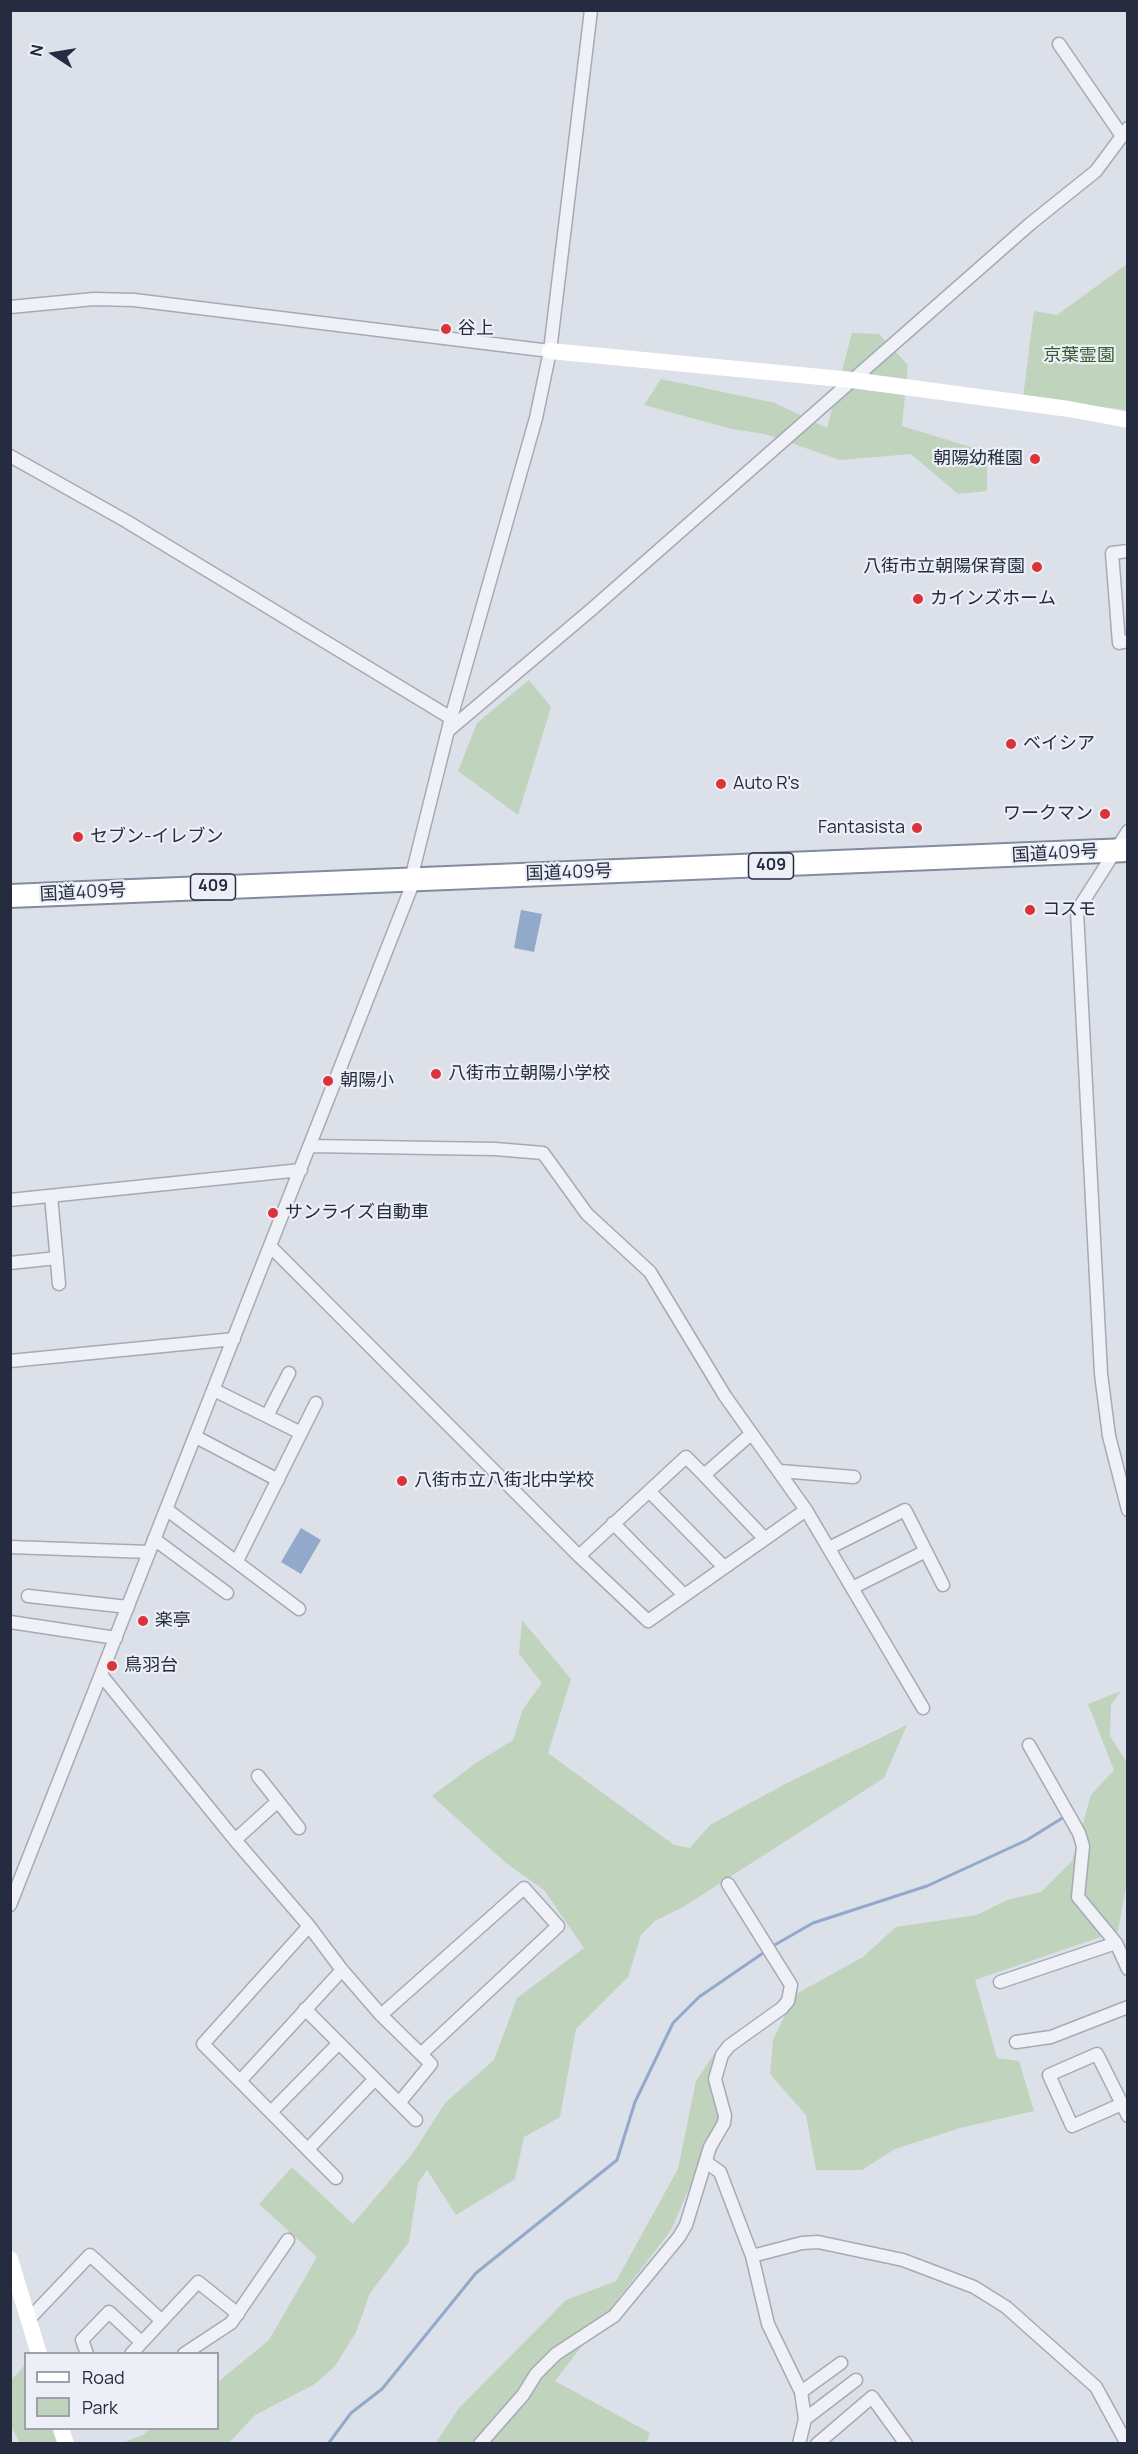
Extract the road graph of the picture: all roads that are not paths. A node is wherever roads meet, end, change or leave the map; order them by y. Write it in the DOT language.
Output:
graph roads {
  1 [pos="591,10"];
  2 [pos="1059,44"];
  3 [pos="1125,132"];
  4 [pos="10,307"];
  5 [pos="550,351"];
  6 [pos="852,380"];
  7 [pos="1128,420"];
  8 [pos="10,456"];
  9 [pos="1128,551"];
  10 [pos="1128,641"];
  11 [pos="450,724"];
  12 [pos="1128,831"];
  13 [pos="1122,851"];
  14 [pos="413,878"];
  15 [pos="10,896"];
  16 [pos="310,1146"];
  17 [pos="301,1170"];
  18 [pos="51,1196"];
  19 [pos="10,1200"];
  20 [pos="271,1247"];
  21 [pos="57,1258"];
  22 [pos="10,1263"];
  23 [pos="59,1284"];
  24 [pos="234,1339"];
  25 [pos="10,1360"];
  26 [pos="289,1373"];
  27 [pos="214,1390"];
  28 [pos="316,1403"];
  29 [pos="267,1416"];
  30 [pos="301,1433"];
  31 [pos="751,1434"];
  32 [pos="196,1437"];
  33 [pos="780,1471"];
  34 [pos="704,1474"];
  35 [pos="854,1476"];
  36 [pos="278,1480"];
  37 [pos="649,1491"];
  38 [pos="166,1509"];
  39 [pos="806,1510"];
  40 [pos="1128,1510"];
  41 [pos="614,1523"];
  42 [pos="154,1539"];
  43 [pos="765,1539"];
  44 [pos="10,1546"];
  45 [pos="829,1548"];
  46 [pos="926,1551"];
  47 [pos="149,1552"];
  48 [pos="579,1556"];
  49 [pos="237,1561"];
  50 [pos="724,1567"];
  51 [pos="943,1585"];
  52 [pos="852,1588"];
  53 [pos="227,1593"];
  54 [pos="684,1595"];
  55 [pos="28,1596"];
  56 [pos="128,1607"];
  57 [pos="299,1609"];
  58 [pos="10,1622"];
  59 [pos="116,1638"];
  60 [pos="102,1676"];
  61 [pos="923,1708"];
  62 [pos="1029,1745"];
  63 [pos="258,1776"];
  64 [pos="278,1802"];
  65 [pos="299,1828"];
  66 [pos="235,1840"];
  67 [pos="728,1884"];
  68 [pos="10,1905"];
  69 [pos="309,1926"];
  70 [pos="1122,1949"];
  71 [pos="1128,1969"];
  72 [pos="342,1970"];
  73 [pos="1000,1982"];
  74 [pos="1128,2007"];
  75 [pos="305,2009"];
  76 [pos="381,2015"];
  77 [pos="1016,2042"];
  78 [pos="339,2043"];
  79 [pos="421,2054"];
  80 [pos="375,2079"];
  81 [pos="240,2081"];
  82 [pos="399,2103"];
  83 [pos="1122,2104"];
  84 [pos="271,2112"];
  85 [pos="1128,2116"];
  86 [pos="416,2120"];
  87 [pos="308,2149"];
  88 [pos="706,2162"];
  89 [pos="336,2178"];
  90 [pos="288,2240"];
  91 [pos="752,2256"];
  92 [pos="10,2259"];
  93 [pos="238,2314"];
  94 [pos="28,2319"];
  95 [pos="162,2321"];
  96 [pos="141,2343"];
  97 [pos="38,2352"];
  98 [pos="86,2352"];
  99 [pos="133,2352"];
  100 [pos="187,2352"];
  101 [pos="841,2363"];
  102 [pos="856,2380"];
  103 [pos="801,2391"];
  104 [pos="805,2419"];
  105 [pos="480,2444"];
  106 [pos="799,2444"];
  107 [pos="817,2444"];
  108 [pos="906,2444"];
  109 [pos="1128,2444"];
  1 -- 5 [label="street"];
  2 -- 3 [label="street"];
  3 -- 6 [label="street"];
  4 -- 5 [label="street"];
  5 -- 6 [label="street"];
  5 -- 11 [label="street"];
  6 -- 7 [label="street"];
  6 -- 11 [label="street"];
  8 -- 11 [label="street"];
  9 -- 10 [label="street"];
  11 -- 14 [label="street"];
  12 -- 13 [label="street"];
  13 -- 14 [label="highway, 国道409号 / 409"];
  13 -- 40 [label="street"];
  14 -- 15 [label="highway, 国道409号 / 409"];
  14 -- 16 [label="street"];
  16 -- 17 [label="street"];
  16 -- 31 [label="street"];
  17 -- 18 [label="street"];
  17 -- 20 [label="street"];
  18 -- 19 [label="street"];
  18 -- 21 [label="street"];
  20 -- 24 [label="street"];
  20 -- 48 [label="street"];
  21 -- 22 [label="street"];
  21 -- 23 [label="street"];
  24 -- 25 [label="street"];
  24 -- 27 [label="street"];
  26 -- 29 [label="street"];
  27 -- 29 [label="street"];
  27 -- 32 [label="street"];
  28 -- 30 [label="street"];
  29 -- 30 [label="street"];
  30 -- 36 [label="street"];
  31 -- 33 [label="street"];
  31 -- 34 [label="street"];
  32 -- 36 [label="street"];
  32 -- 38 [label="street"];
  33 -- 35 [label="street"];
  33 -- 39 [label="street"];
  34 -- 37 [label="street"];
  34 -- 43 [label="street"];
  36 -- 49 [label="street"];
  37 -- 41 [label="street"];
  37 -- 50 [label="street"];
  38 -- 42 [label="street"];
  38 -- 49 [label="street"];
  39 -- 43 [label="street"];
  39 -- 45 [label="street"];
  41 -- 48 [label="street"];
  41 -- 54 [label="street"];
  42 -- 47 [label="street"];
  42 -- 53 [label="street"];
  43 -- 50 [label="street"];
  44 -- 47 [label="street"];
  45 -- 46 [label="street"];
  45 -- 52 [label="street"];
  46 -- 51 [label="street"];
  46 -- 52 [label="street"];
  47 -- 56 [label="street"];
  48 -- 54 [label="street"];
  49 -- 57 [label="street"];
  50 -- 54 [label="street"];
  52 -- 61 [label="street"];
  55 -- 56 [label="street"];
  56 -- 59 [label="street"];
  58 -- 59 [label="street"];
  59 -- 60 [label="street"];
  60 -- 66 [label="street"];
  60 -- 68 [label="street"];
  62 -- 70 [label="street"];
  63 -- 64 [label="street"];
  64 -- 65 [label="street"];
  64 -- 66 [label="street"];
  66 -- 69 [label="street"];
  67 -- 88 [label="street"];
  69 -- 72 [label="street"];
  69 -- 81 [label="street"];
  70 -- 71 [label="street"];
  70 -- 73 [label="street"];
  72 -- 75 [label="street"];
  72 -- 76 [label="street"];
  74 -- 77 [label="street"];
  75 -- 78 [label="street"];
  75 -- 81 [label="street"];
  76 -- 79 [label="street"];
  76 -- 79 [label="street"];
  78 -- 80 [label="street"];
  78 -- 84 [label="street"];
  79 -- 82 [label="street"];
  80 -- 82 [label="street"];
  80 -- 87 [label="street"];
  81 -- 84 [label="street"];
  82 -- 86 [label="street"];
  83 -- 83 [label="street"];
  83 -- 85 [label="street"];
  84 -- 87 [label="street"];
  87 -- 89 [label="street"];
  88 -- 91 [label="street"];
  88 -- 105 [label="street"];
  90 -- 93 [label="street"];
  91 -- 103 [label="street"];
  91 -- 109 [label="street"];
  92 -- 94 [label="street"];
  93 -- 95 [label="street"];
  93 -- 100 [label="street"];
  94 -- 95 [label="street"];
  94 -- 97 [label="street"];
  95 -- 96 [label="street"];
  96 -- 98 [label="street"];
  96 -- 99 [label="street"];
  101 -- 103 [label="street"];
  102 -- 104 [label="street"];
  103 -- 104 [label="street"];
  104 -- 106 [label="street"];
  107 -- 108 [label="street"];
}
